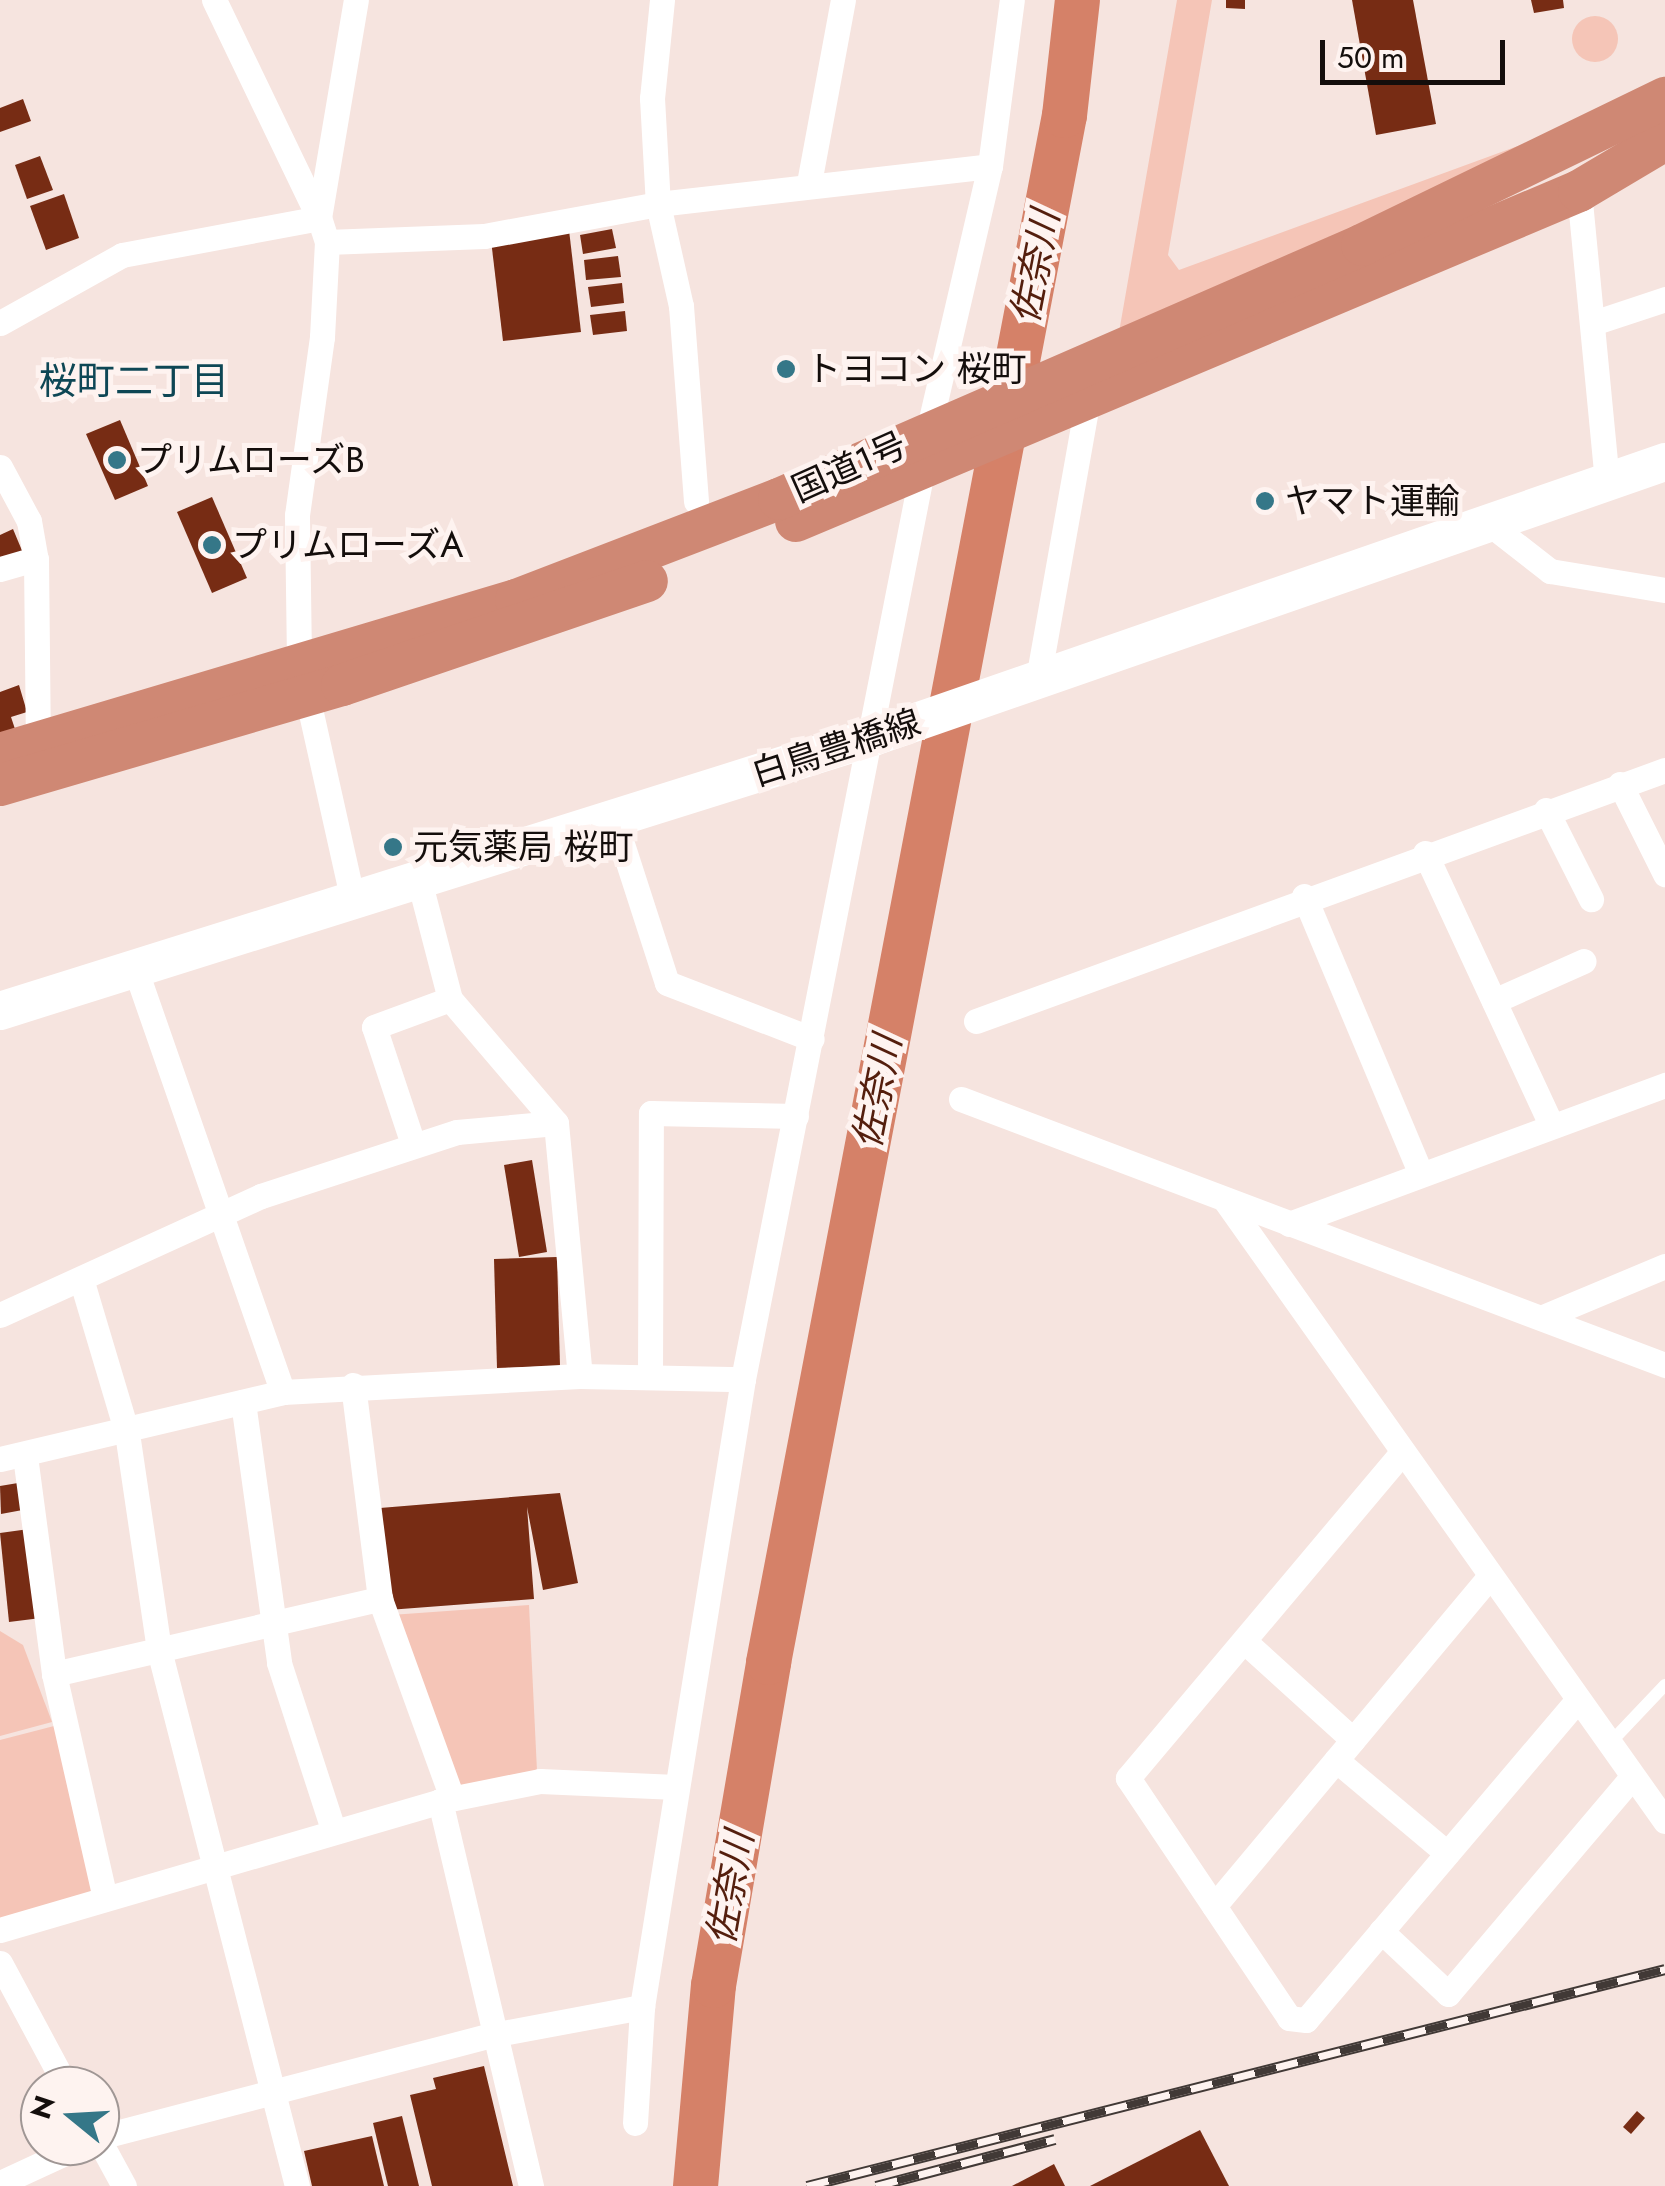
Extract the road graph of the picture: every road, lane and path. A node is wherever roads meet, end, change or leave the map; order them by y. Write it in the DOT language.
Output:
graph roads {
  1 [pos="214,0"];
  2 [pos="356,0"];
  3 [pos="662,0"];
  4 [pos="843,0"];
  5 [pos="1012,0"];
  6 [pos="1665,98"];
  7 [pos="1665,140"];
  8 [pos="990,166"];
  9 [pos="809,182"];
  10 [pos="1580,192"];
  11 [pos="658,204"];
  12 [pos="323,230"];
  13 [pos="1665,300"];
  14 [pos="0,323"];
  15 [pos="1593,323"];
  16 [pos="1088,382"];
  17 [pos="925,451"];
  18 [pos="1665,462"];
  19 [pos="0,466"];
  20 [pos="1607,481"];
  21 [pos="696,501"];
  22 [pos="1487,522"];
  23 [pos="36,559"];
  24 [pos="0,570"];
  25 [pos="1665,590"];
  26 [pos="302,678"];
  27 [pos="1038,678"];
  28 [pos="873,737"];
  29 [pos="19,748"];
  30 [pos="1665,770"];
  31 [pos="0,784"];
  32 [pos="1620,784"];
  33 [pos="1546,810"];
  34 [pos="614,818"];
  35 [pos="1425,853"];
  36 [pos="1665,874"];
  37 [pos="418,880"];
  38 [pos="1304,896"];
  39 [pos="1590,899"];
  40 [pos="353,901"];
  41 [pos="1584,961"];
  42 [pos="136,970"];
  43 [pos="450,999"];
  44 [pos="1494,1001"];
  45 [pos="0,1011"];
  46 [pos="976,1020"];
  47 [pos="812,1039"];
  48 [pos="1665,1085"];
  49 [pos="960,1099"];
  50 [pos="796,1116"];
  51 [pos="556,1123"];
  52 [pos="1551,1125"];
  53 [pos="414,1144"];
  54 [pos="1421,1174"];
  55 [pos="1225,1200"];
  56 [pos="220,1217"];
  57 [pos="1289,1224"];
  58 [pos="1665,1266"];
  59 [pos="82,1282"];
  60 [pos="0,1316"];
  61 [pos="1542,1317"];
  62 [pos="1665,1365"];
  63 [pos="580,1376"];
  64 [pos="650,1377"];
  65 [pos="743,1379"];
  66 [pos="353,1385"];
  67 [pos="283,1392"];
  68 [pos="243,1402"];
  69 [pos="127,1434"];
  70 [pos="1399,1456"];
  71 [pos="13,1458"];
  72 [pos="1487,1580"];
  73 [pos="380,1599"];
  74 [pos="271,1621"];
  75 [pos="1244,1641"];
  76 [pos="159,1650"];
  77 [pos="54,1674"];
  78 [pos="1665,1686"];
  79 [pos="1576,1702"];
  80 [pos="1353,1740"];
  81 [pos="1608,1745"];
  82 [pos="1336,1760"];
  83 [pos="1632,1776"];
  84 [pos="676,1787"];
  85 [pos="446,1800"];
  86 [pos="1665,1821"];
  87 [pos="333,1829"];
  88 [pos="1448,1854"];
  89 [pos="222,1867"];
  90 [pos="105,1898"];
  91 [pos="1214,1906"];
  92 [pos="0,1930"];
  93 [pos="1381,1931"];
  94 [pos="0,1964"];
  95 [pos="642,2008"];
  96 [pos="492,2036"];
  97 [pos="55,2066"];
  98 [pos="273,2092"];
  99 [pos="635,2124"];
  100 [pos="120,2134"];
  101 [pos="37,2166"];
  102 [pos="0,2183"];
  103 [pos="297,2186"];
  104 [pos="531,2186"];
  1 -- 12 [label="street"];
  2 -- 12 [label="street"];
  3 -- 11 [label="street"];
  4 -- 9 [label="street"];
  5 -- 8 [label="street"];
  6 -- 16 [label="highway, 国道1号"];
  7 -- 10 [label="highway, 国道1号"];
  8 -- 9 [label="street"];
  8 -- 17 [label="street"];
  9 -- 11 [label="street"];
  10 -- 15 [label="street"];
  10 -- 16 [label="highway, 国道1号"];
  11 -- 12 [label="street"];
  11 -- 21 [label="street"];
  12 -- 14 [label="street"];
  12 -- 26 [label="street"];
  13 -- 15 [label="street"];
  15 -- 20 [label="street"];
  16 -- 17 [label="highway, 国道1号"];
  16 -- 27 [label="street"];
  17 -- 26 [label="highway, 国道1号"];
  17 -- 28 [label="street"];
  18 -- 20 [label="main road, 白鳥豊橋線"];
  19 -- 23 [label="street"];
  20 -- 22 [label="main road, 白鳥豊橋線"];
  22 -- 25 [label="street"];
  22 -- 27 [label="main road, 白鳥豊橋線"];
  23 -- 24 [label="street"];
  23 -- 29 [label="street"];
  26 -- 29 [label="highway, 国道1号"];
  26 -- 31 [label="highway, 国道1号"];
  26 -- 40 [label="street"];
  27 -- 28 [label="main road, 白鳥豊橋線"];
  28 -- 34 [label="main road, 白鳥豊橋線"];
  28 -- 47 [label="street"];
  30 -- 32 [label="street"];
  32 -- 33 [label="street"];
  32 -- 36 [label="street"];
  33 -- 35 [label="street"];
  33 -- 39 [label="street"];
  34 -- 37 [label="main road, 白鳥豊橋線"];
  34 -- 47 [label="street"];
  35 -- 38 [label="street"];
  35 -- 44 [label="street"];
  37 -- 40 [label="main road, 白鳥豊橋線"];
  37 -- 43 [label="street"];
  38 -- 46 [label="street"];
  38 -- 54 [label="street"];
  40 -- 42 [label="main road, 白鳥豊橋線"];
  41 -- 44 [label="street"];
  42 -- 45 [label="main road, 白鳥豊橋線"];
  42 -- 56 [label="street"];
  43 -- 51 [label="street"];
  43 -- 53 [label="street"];
  44 -- 52 [label="street"];
  47 -- 50 [label="street"];
  48 -- 52 [label="street"];
  49 -- 55 [label="street"];
  50 -- 64 [label="street"];
  50 -- 65 [label="street"];
  51 -- 53 [label="street"];
  51 -- 63 [label="street"];
  52 -- 54 [label="street"];
  53 -- 56 [label="street"];
  54 -- 57 [label="street"];
  55 -- 57 [label="street"];
  55 -- 70 [label="street"];
  56 -- 59 [label="street"];
  56 -- 67 [label="street"];
  57 -- 61 [label="street"];
  58 -- 61 [label="street"];
  59 -- 60 [label="street"];
  59 -- 69 [label="street"];
  61 -- 62 [label="street"];
  63 -- 64 [label="street"];
  63 -- 66 [label="street"];
  64 -- 65 [label="street"];
  65 -- 84 [label="street"];
  66 -- 67 [label="street"];
  66 -- 73 [label="street"];
  67 -- 68 [label="street"];
  68 -- 69 [label="street"];
  68 -- 74 [label="street"];
  69 -- 71 [label="street"];
  69 -- 76 [label="street"];
  70 -- 72 [label="street"];
  70 -- 75 [label="street"];
  71 -- 77 [label="street"];
  72 -- 79 [label="street"];
  72 -- 80 [label="street"];
  73 -- 74 [label="street"];
  73 -- 85 [label="street"];
  74 -- 76 [label="street"];
  74 -- 87 [label="street"];
  75 -- 80 [label="street"];
  75 -- 91 [label="street"];
  76 -- 77 [label="street"];
  76 -- 89 [label="street"];
  77 -- 90 [label="street"];
  78 -- 81 [label="lane"];
  79 -- 81 [label="street"];
  79 -- 88 [label="street"];
  80 -- 82 [label="street"];
  81 -- 83 [label="street"];
  82 -- 88 [label="street"];
  82 -- 91 [label="street"];
  83 -- 86 [label="street"];
  83 -- 93 [label="street"];
  84 -- 85 [label="street"];
  84 -- 95 [label="street"];
  85 -- 87 [label="street"];
  85 -- 96 [label="street"];
  87 -- 89 [label="street"];
  88 -- 93 [label="street"];
  89 -- 90 [label="street"];
  89 -- 98 [label="street"];
  90 -- 92 [label="street"];
  91 -- 93 [label="street"];
  94 -- 97 [label="street"];
  95 -- 96 [label="street"];
  95 -- 99 [label="street"];
  96 -- 98 [label="street"];
  96 -- 104 [label="street"];
  98 -- 100 [label="street"];
  98 -- 103 [label="street"];
  101 -- 102 [label="street"];
}
